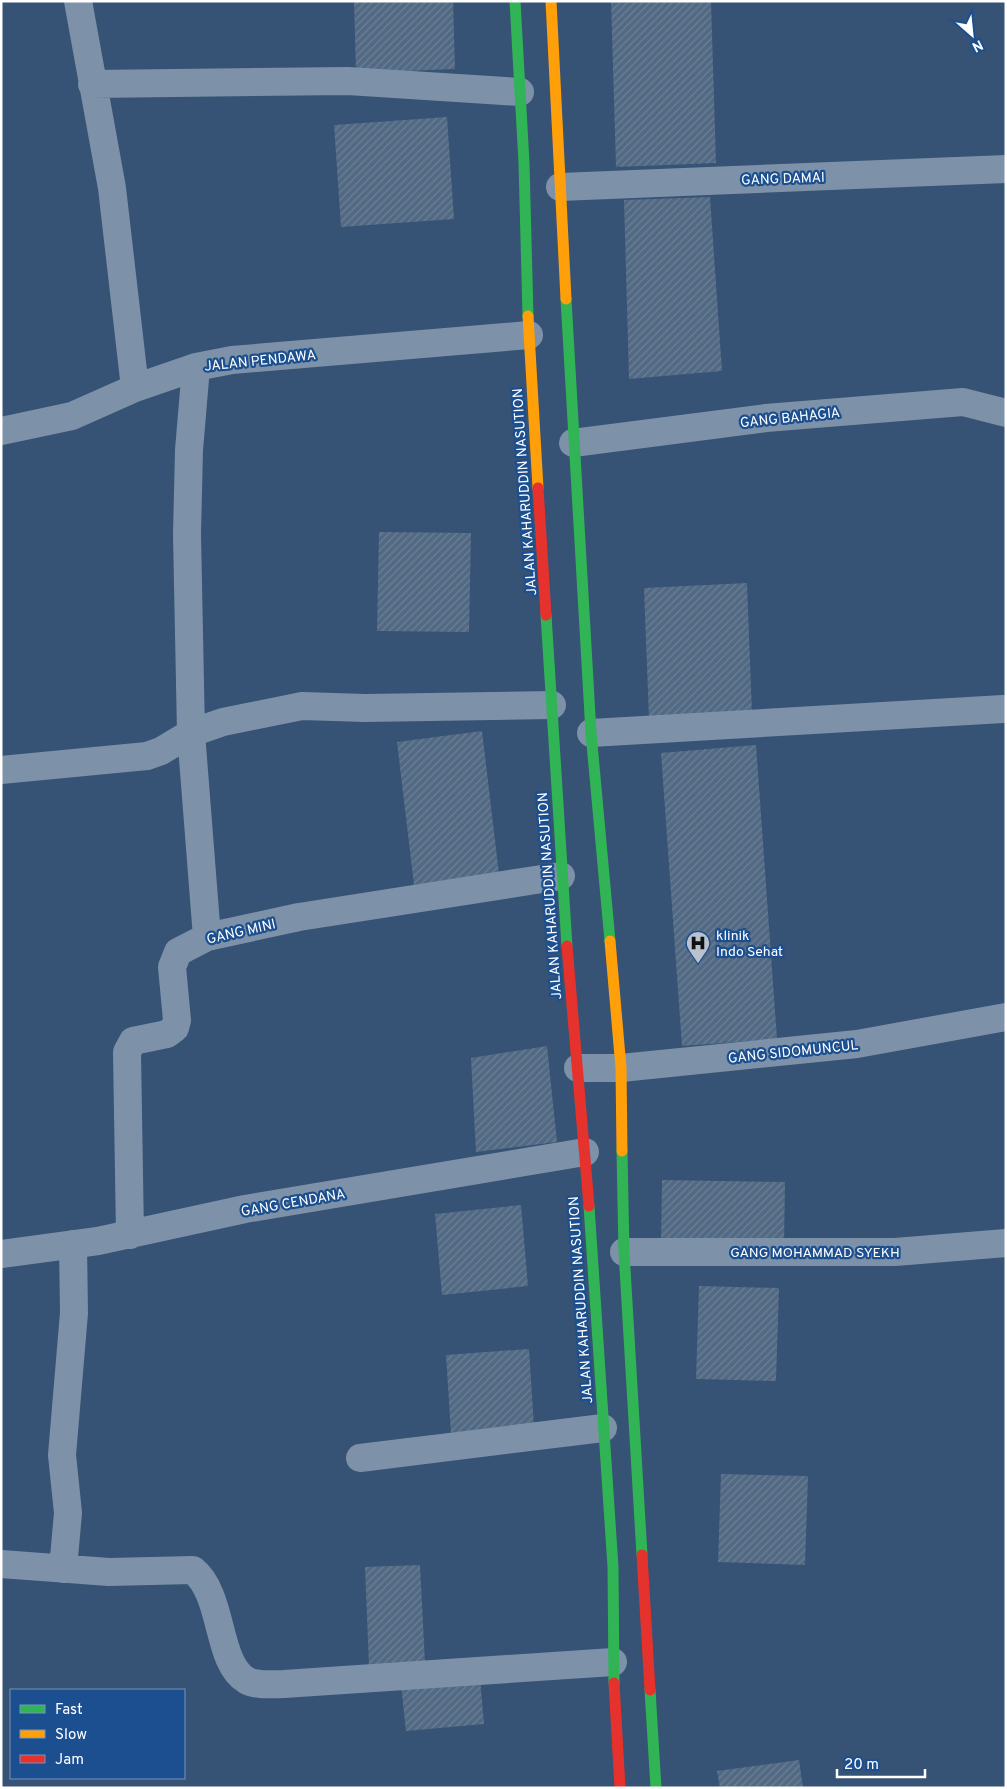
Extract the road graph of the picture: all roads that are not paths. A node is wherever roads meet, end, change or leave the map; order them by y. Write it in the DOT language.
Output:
graph roads {
  1 [pos="78,1"];
  2 [pos="515,1"];
  3 [pos="551,1"];
  4 [pos="92,84"];
  5 [pos="520,92"];
  6 [pos="1006,168"];
  7 [pos="560,187"];
  8 [pos="528,335"];
  9 [pos="196,367"];
  10 [pos="135,388"];
  11 [pos="1006,413"];
  12 [pos="1,431"];
  13 [pos="573,443"];
  14 [pos="552,705"];
  15 [pos="1003,709"];
  16 [pos="191,733"];
  17 [pos="591,733"];
  18 [pos="1,770"];
  19 [pos="561,876"];
  20 [pos="207,937"];
  21 [pos="1006,1017"];
  22 [pos="578,1068"];
  23 [pos="621,1068"];
  24 [pos="585,1152"];
  25 [pos="130,1235"];
  26 [pos="1006,1243"];
  27 [pos="73,1244"];
  28 [pos="624,1252"];
  29 [pos="1,1254"];
  30 [pos="603,1428"];
  31 [pos="360,1458"];
  32 [pos="1,1564"];
  33 [pos="63,1569"];
  34 [pos="613,1662"];
  35 [pos="620,1788"];
  36 [pos="656,1788"];
  1 -- 4 [label="street"];
  2 -- 5 [label="highway, JALAN KAHARUDDIN NASUTION"];
  3 -- 7 [label="highway"];
  4 -- 5 [label="street"];
  4 -- 10 [label="street"];
  5 -- 8 [label="highway, JALAN KAHARUDDIN NASUTION"];
  6 -- 7 [label="street, GANG DAMAI"];
  7 -- 13 [label="highway"];
  8 -- 9 [label="street, JALAN PENDAWA"];
  8 -- 14 [label="highway, JALAN KAHARUDDIN NASUTION"];
  9 -- 10 [label="street, JALAN PENDAWA"];
  9 -- 16 [label="street"];
  10 -- 12 [label="street, JALAN PENDAWA"];
  11 -- 13 [label="street, GANG BAHAGIA"];
  13 -- 17 [label="highway"];
  14 -- 16 [label="street"];
  14 -- 19 [label="highway, JALAN KAHARUDDIN NASUTION"];
  15 -- 17 [label="street"];
  16 -- 18 [label="street"];
  16 -- 20 [label="street"];
  17 -- 23 [label="highway"];
  19 -- 20 [label="street, GANG MINI"];
  19 -- 22 [label="highway, JALAN KAHARUDDIN NASUTION"];
  20 -- 25 [label="street, GANG MINI"];
  21 -- 23 [label="street, GANG SIDOMUNCUL"];
  22 -- 23 [label="street, GANG SIDOMUNCUL"];
  22 -- 24 [label="highway, JALAN KAHARUDDIN NASUTION"];
  23 -- 28 [label="highway"];
  24 -- 25 [label="street, GANG CENDANA"];
  24 -- 30 [label="highway, JALAN KAHARUDDIN NASUTION"];
  25 -- 27 [label="street, GANG CENDANA"];
  26 -- 28 [label="street, GANG MOHAMMAD SYEKH"];
  27 -- 29 [label="street, GANG CENDANA"];
  27 -- 33 [label="street"];
  28 -- 36 [label="highway"];
  30 -- 31 [label="street"];
  30 -- 34 [label="highway, JALAN KAHARUDDIN NASUTION"];
  32 -- 33 [label="street"];
  33 -- 34 [label="street"];
  34 -- 35 [label="highway, JALAN KAHARUDDIN NASUTION"];
}
